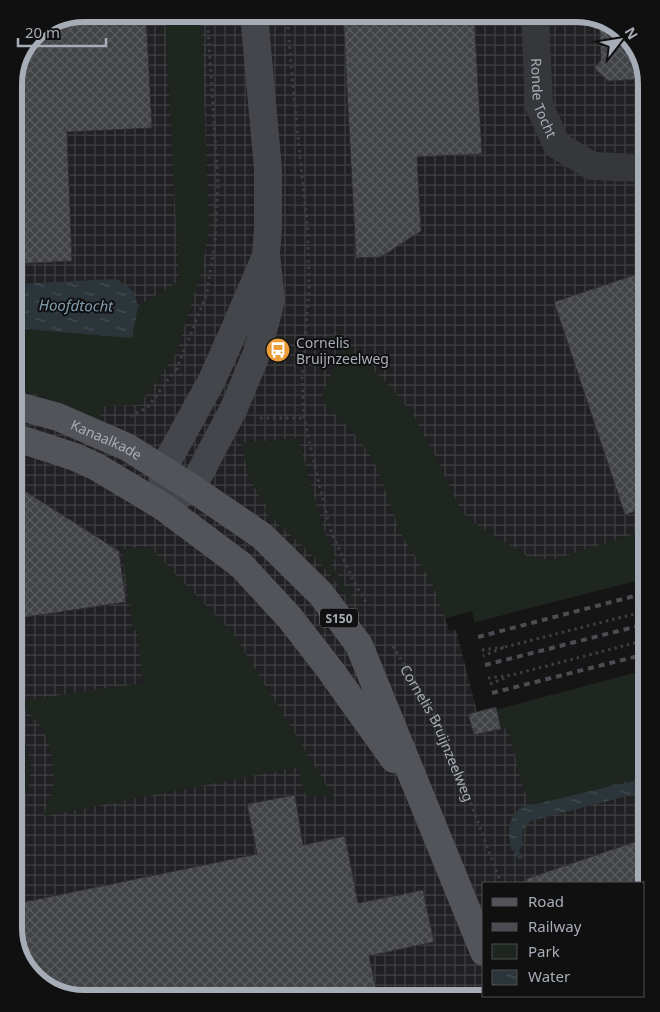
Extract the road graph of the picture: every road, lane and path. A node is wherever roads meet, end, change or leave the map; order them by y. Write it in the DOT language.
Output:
graph roads {
  1 [pos="208,22"];
  2 [pos="255,22"];
  3 [pos="288,22"];
  4 [pos="535,23"];
  5 [pos="638,168"];
  6 [pos="266,254"];
  7 [pos="205,394"];
  8 [pos="23,408"];
  9 [pos="234,408"];
  10 [pos="304,418"];
  11 [pos="23,440"];
  12 [pos="163,469"];
  13 [pos="192,488"];
  14 [pos="162,506"];
  15 [pos="367,604"];
  16 [pos="638,613"];
  17 [pos="390,642"];
  18 [pos="638,642"];
  19 [pos="505,647"];
  20 [pos="482,650"];
  21 [pos="483,656"];
  22 [pos="512,675"];
  23 [pos="488,678"];
  24 [pos="490,684"];
  25 [pos="421,797"];
  26 [pos="501,882"];
  27 [pos="482,947"];
  1 -- 7 [label="path"];
  2 -- 6 [label="main road"];
  3 -- 10 [label="path"];
  4 -- 5 [label="street, Ronde Tocht"];
  6 -- 7 [label="main road"];
  6 -- 9 [label="main road"];
  7 -- 12 [label="main road"];
  8 -- 12 [label="main road, Kanaalkade / S150"];
  9 -- 10 [label="path"];
  9 -- 13 [label="main road"];
  10 -- 15 [label="path"];
  11 -- 14 [label="main road, Kanaalkade / S150"];
  12 -- 13 [label="main road, Kanaalkade / S150"];
  12 -- 14 [label="main road"];
  13 -- 14 [label="main road"];
  13 -- 25 [label="main road, S150"];
  14 -- 25 [label="main road, S150"];
  16 -- 19 [label="path"];
  17 -- 26 [label="path, Cornelis Bruijnzeelweg"];
  18 -- 22 [label="path"];
  19 -- 20 [label="path"];
  19 -- 21 [label="path"];
  22 -- 23 [label="path"];
  22 -- 24 [label="path"];
  25 -- 27 [label="main road, S150"];
}
